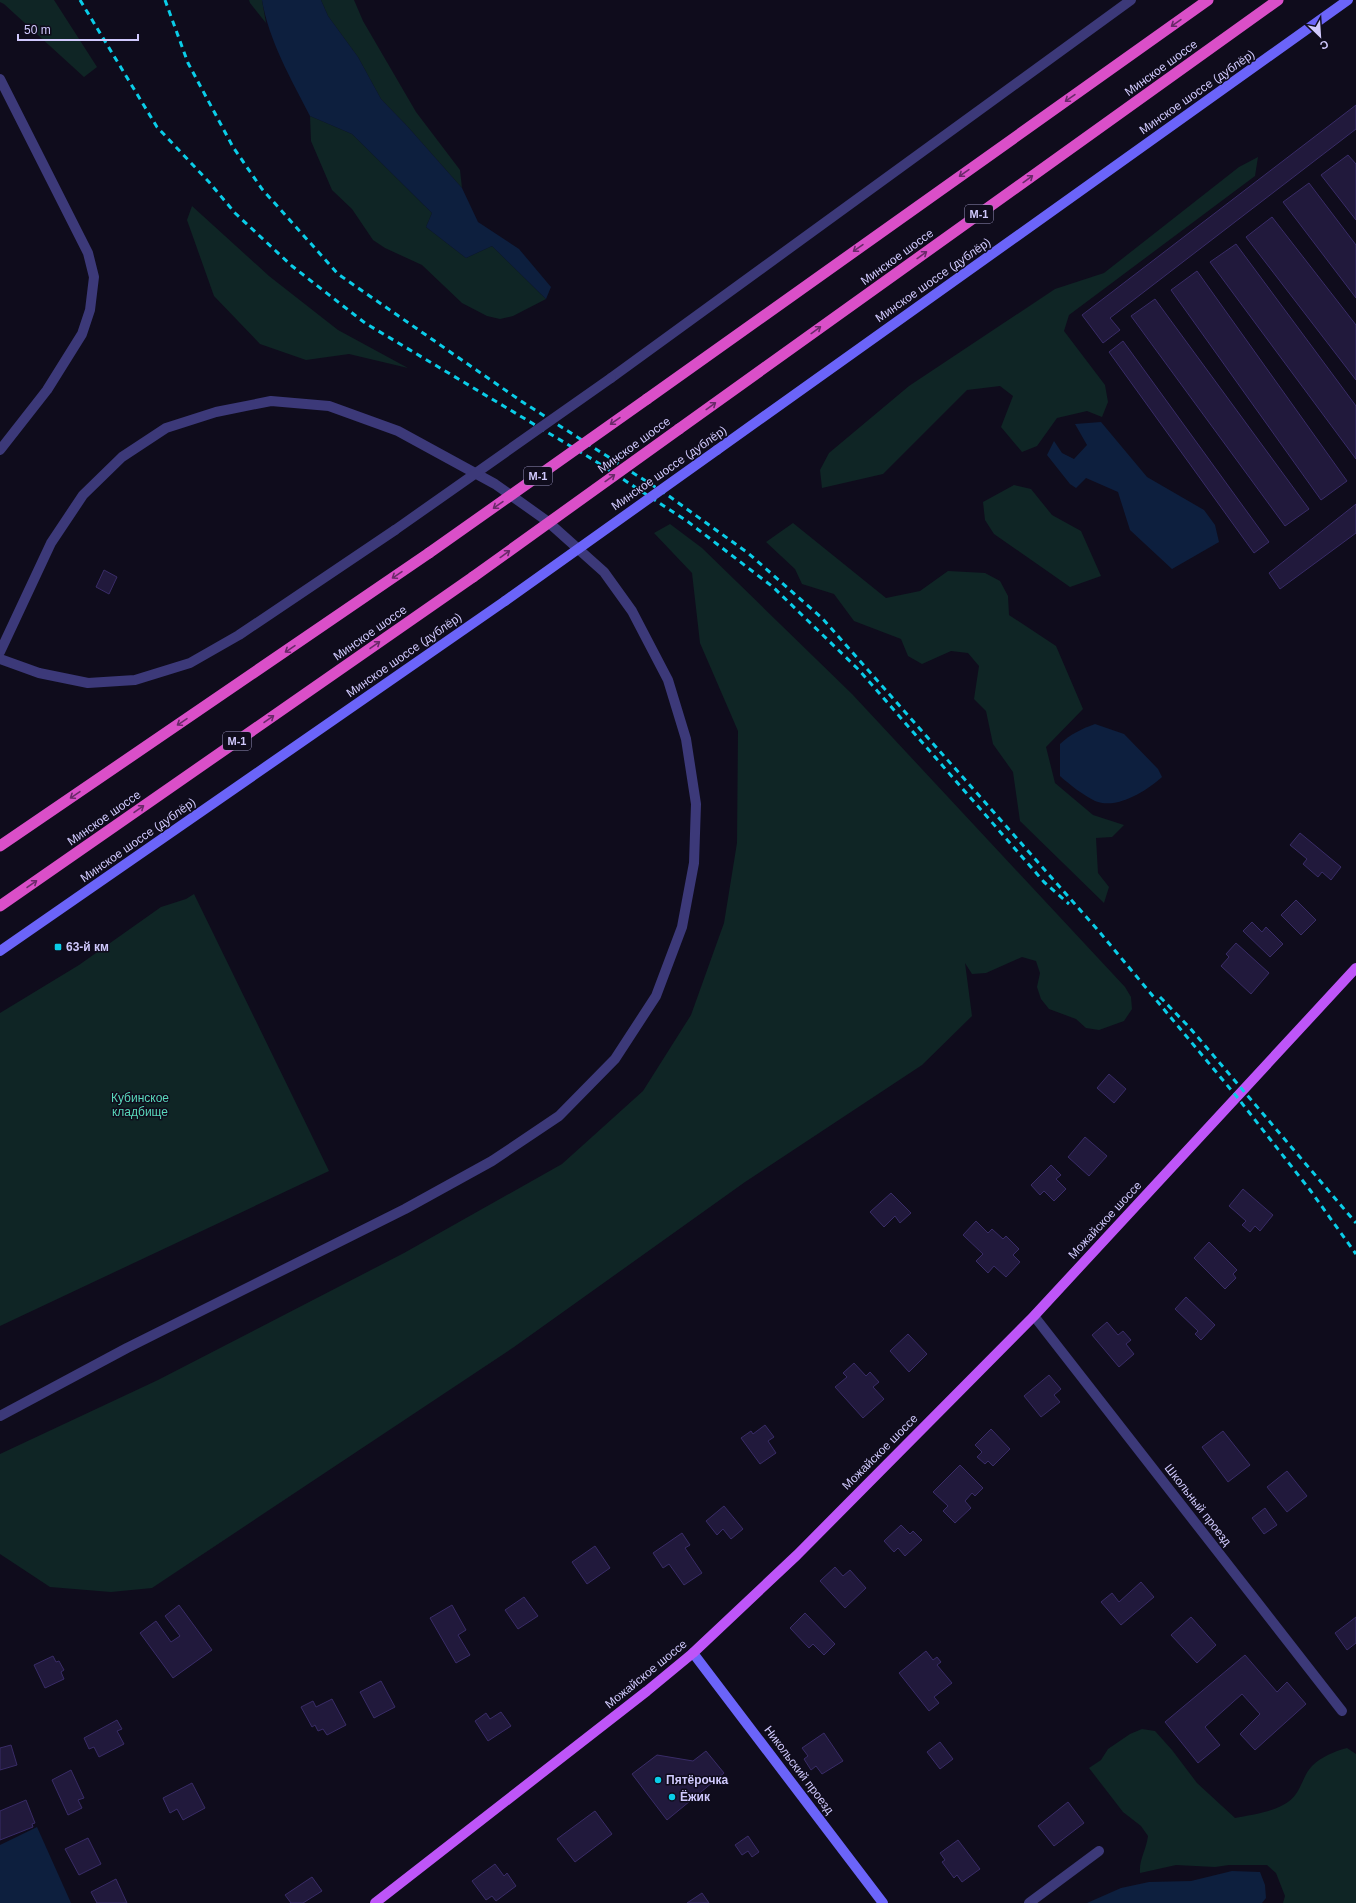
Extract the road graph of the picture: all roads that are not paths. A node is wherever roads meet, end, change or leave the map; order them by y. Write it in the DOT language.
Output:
graph roads {
  1 [pos="1131,0"];
  2 [pos="1208,0"];
  3 [pos="1278,0"];
  4 [pos="1348,0"];
  5 [pos="0,79"];
  6 [pos="0,450"];
  7 [pos="0,652"];
  8 [pos="0,659"];
  9 [pos="0,846"];
  10 [pos="0,906"];
  11 [pos="0,951"];
  12 [pos="1356,968"];
  13 [pos="1034,1316"];
  14 [pos="0,1416"];
  15 [pos="693,1653"];
  16 [pos="1342,1711"];
  17 [pos="1099,1851"];
  18 [pos="375,1903"];
  19 [pos="883,1903"];
  20 [pos="1029,1903"];
  1 -- 8 [label="street, bridge"];
  2 -- 9 [label="highway, М-1, one-way, bridge"];
  10 -- 3 [label="highway, Минское шоссе / М-1, one-way, bridge"];
  4 -- 11 [label="main road, Минское шоссе (дублёр), bridge"];
  5 -- 6 [label="street"];
  7 -- 14 [label="street"];
  12 -- 13 [label="main road, Можайское шоссе"];
  13 -- 15 [label="main road, Можайское шоссе"];
  13 -- 16 [label="street, Школьный проезд"];
  15 -- 18 [label="main road, Можайское шоссе"];
  15 -- 19 [label="main road, Никольский проезд"];
  17 -- 20 [label="street"];
}
